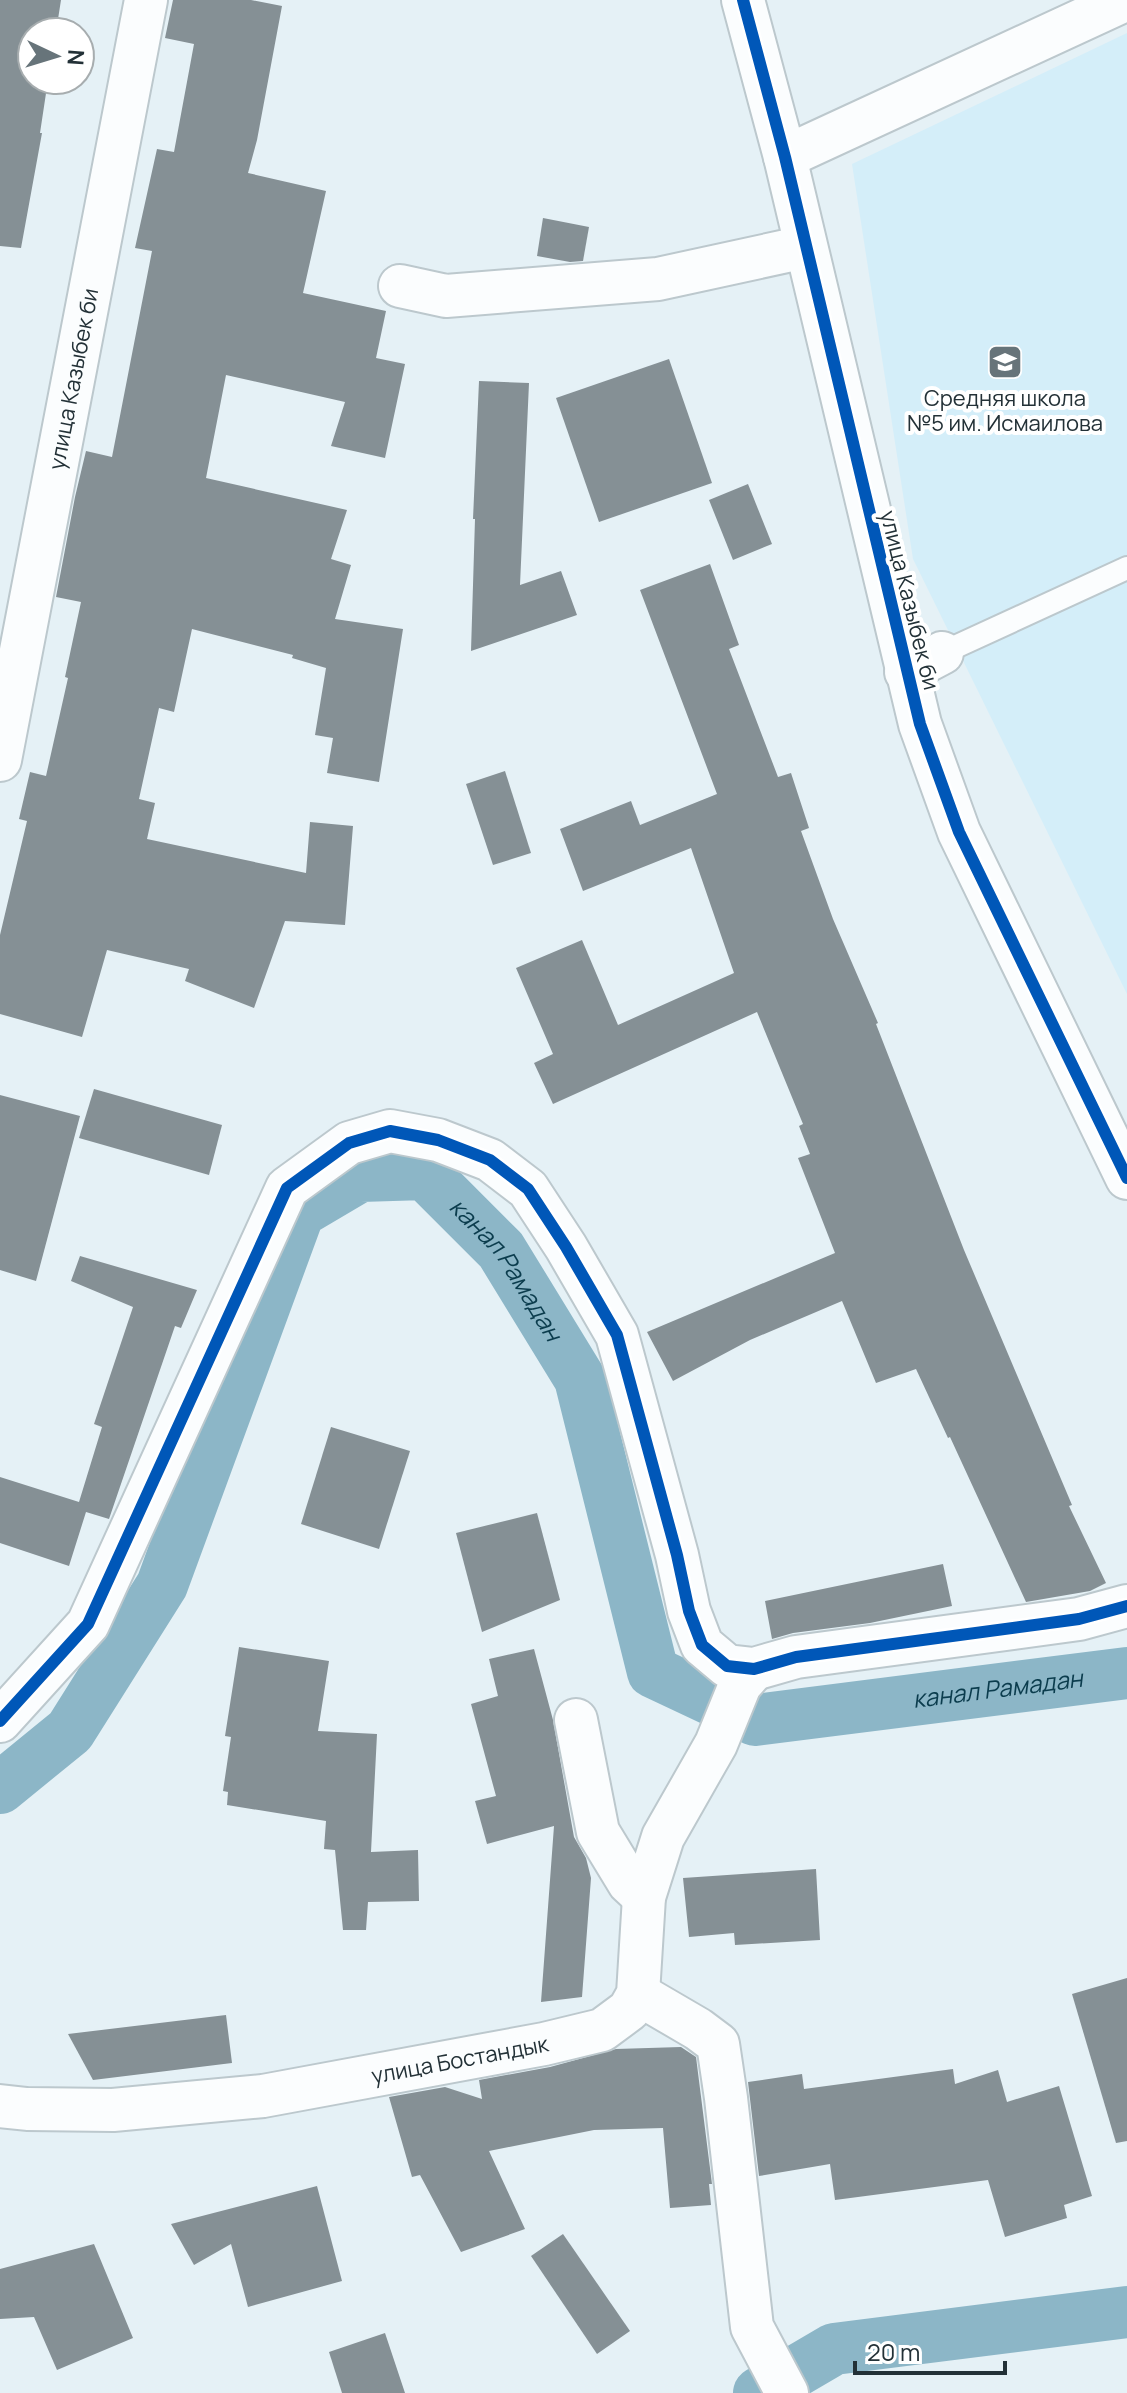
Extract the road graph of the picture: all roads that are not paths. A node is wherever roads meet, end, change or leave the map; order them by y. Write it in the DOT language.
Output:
graph roads {
  1 [pos="146,0"];
  2 [pos="743,0"];
  3 [pos="1125,0"];
  4 [pos="785,157"];
  5 [pos="805,247"];
  6 [pos="400,286"];
  7 [pos="1127,568"];
  8 [pos="924,662"];
  9 [pos="0,760"];
  10 [pos="1127,1178"];
  11 [pos="1127,1606"];
  12 [pos="747,1677"];
  13 [pos="576,1720"];
  14 [pos="0,1721"];
  15 [pos="644,1897"];
  16 [pos="638,1994"];
  17 [pos="0,2106"];
  18 [pos="787,2393"];
  1 -- 9 [label="street, улица Казыбек би"];
  2 -- 4 [label="street, улица Казыбек би"];
  3 -- 4 [label="street"];
  4 -- 5 [label="street, улица Казыбек би"];
  5 -- 6 [label="street"];
  5 -- 8 [label="street, улица Казыбек би"];
  7 -- 8 [label="lane"];
  8 -- 10 [label="street, улица Казыбек би"];
  11 -- 12 [label="street"];
  12 -- 14 [label="street"];
  12 -- 15 [label="street"];
  13 -- 15 [label="street"];
  15 -- 16 [label="street"];
  16 -- 17 [label="street, улица Бостандык"];
  16 -- 18 [label="street"];
}
